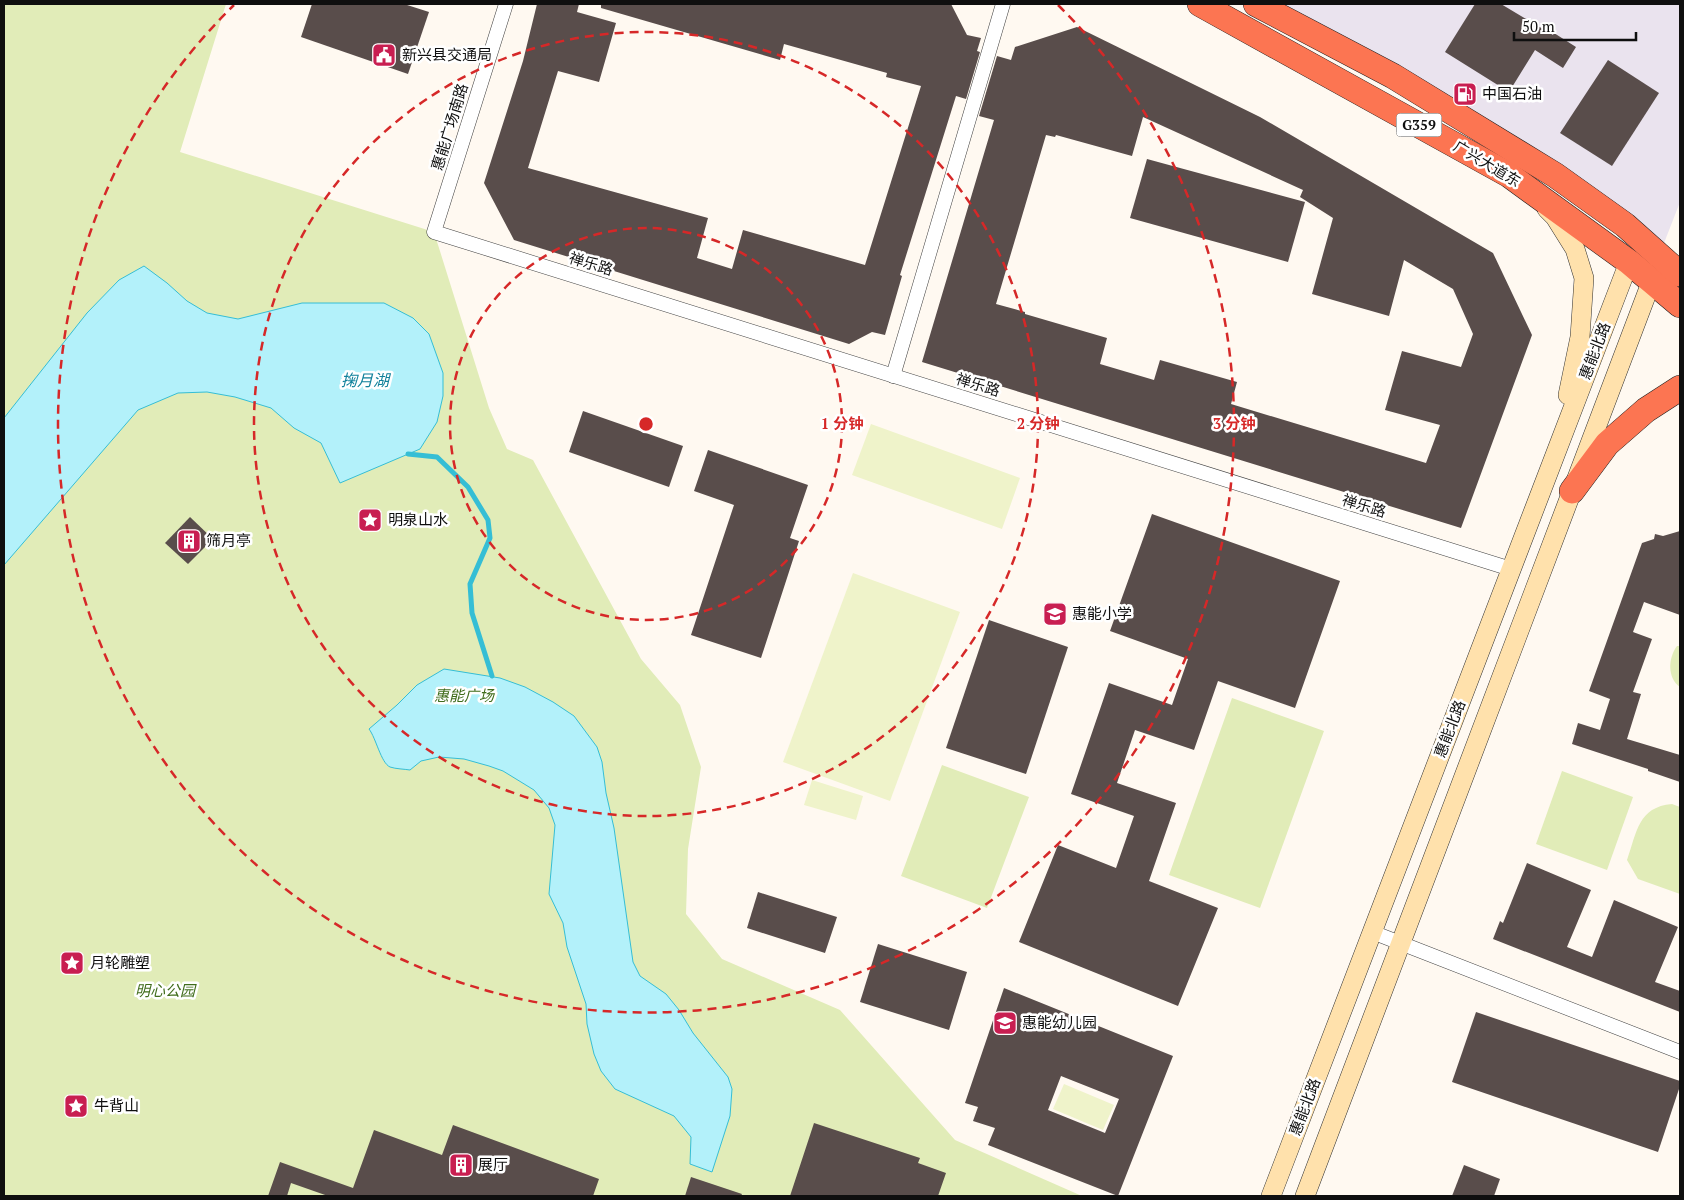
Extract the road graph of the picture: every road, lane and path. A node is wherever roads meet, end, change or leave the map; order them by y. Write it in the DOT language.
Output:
graph roads {
  1 [pos="506,4"];
  2 [pos="1003,4"];
  3 [pos="1200,4"];
  4 [pos="1256,4"];
  5 [pos="1509,175"];
  6 [pos="434,232"];
  7 [pos="1629,262"];
  8 [pos="1680,274"];
  9 [pos="1652,280"];
  10 [pos="1680,306"];
  11 [pos="893,376"];
  12 [pos="1680,388"];
  13 [pos="1553,460"];
  14 [pos="1572,491"];
  15 [pos="1511,568"];
  16 [pos="1372,932"];
  17 [pos="1401,944"];
  18 [pos="1680,1052"];
  19 [pos="1271,1196"];
  20 [pos="1306,1196"];
  1 -- 6 [label="street, 惠能广场南路"];
  2 -- 11 [label="street"];
  3 -- 5 [label="highway, 广兴大道东 / G359"];
  4 -- 8 [label="highway, 广兴大道东 / G359"];
  5 -- 7 [label="highway, 广兴大道东 / G359"];
  5 -- 13 [label="street"];
  6 -- 11 [label="street, 禅乐路"];
  7 -- 9 [label="highway, 广兴大道东 / G359"];
  7 -- 13 [label="street, 惠能北路"];
  9 -- 10 [label="highway, 广兴大道东 / G359"];
  9 -- 14 [label="street, 惠能北路"];
  11 -- 15 [label="street, 禅乐路"];
  12 -- 14 [label="highway"];
  13 -- 15 [label="street, 惠能北路"];
  14 -- 17 [label="street, 惠能北路"];
  15 -- 16 [label="street, 惠能北路"];
  16 -- 17 [label="street"];
  16 -- 19 [label="street, 惠能北路"];
  17 -- 18 [label="street"];
  17 -- 20 [label="street, 惠能北路"];
}
